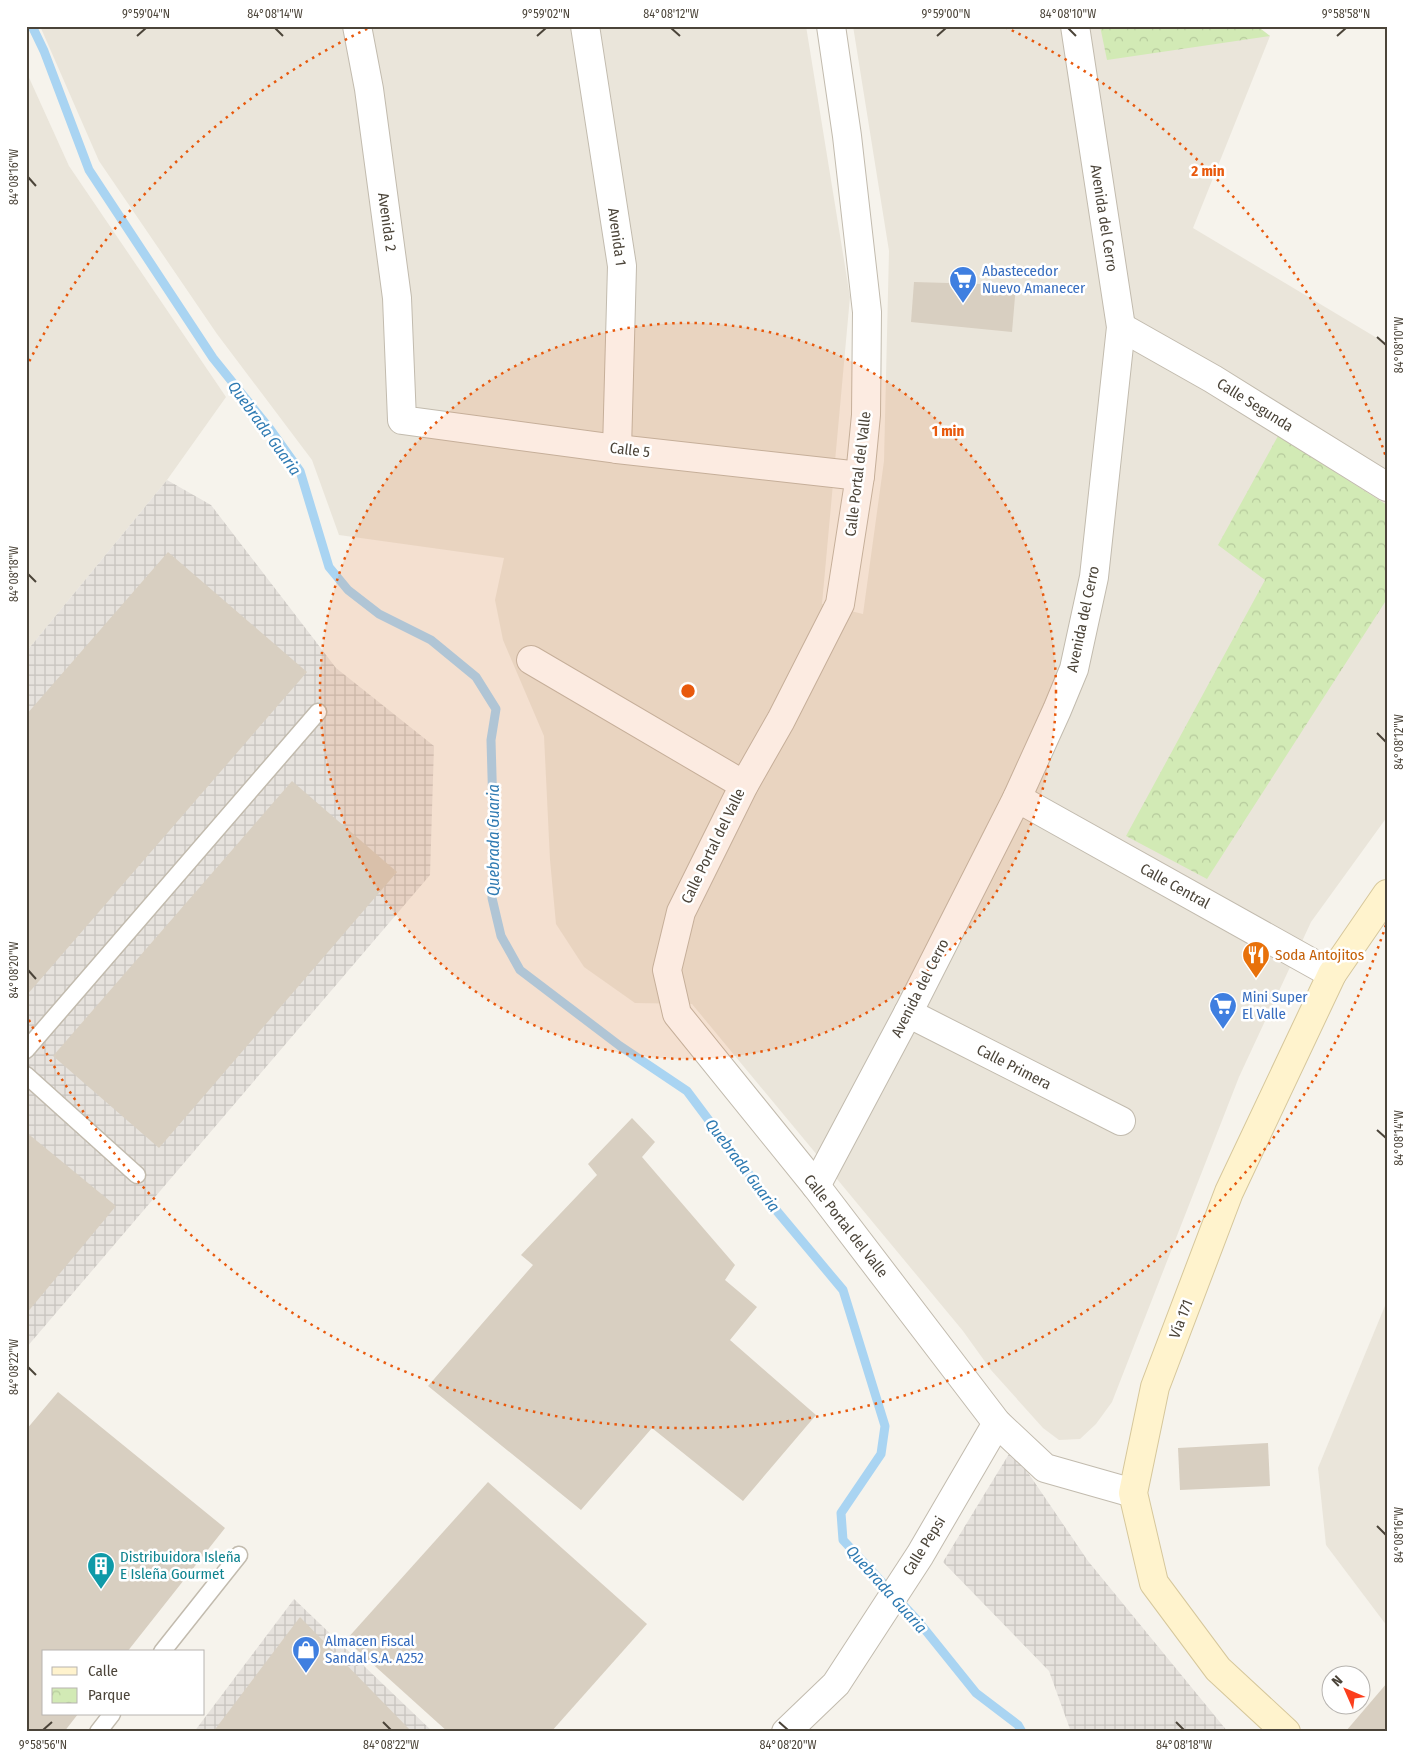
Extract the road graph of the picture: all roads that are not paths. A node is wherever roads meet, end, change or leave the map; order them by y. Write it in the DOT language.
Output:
graph roads {
  1 [pos="357,26"];
  2 [pos="585,26"];
  3 [pos="831,26"];
  4 [pos="1075,26"];
  5 [pos="1121,327"];
  6 [pos="402,420"];
  7 [pos="617,449"];
  8 [pos="860,476"];
  9 [pos="1387,487"];
  10 [pos="531,660"];
  11 [pos="318,712"];
  12 [pos="744,784"];
  13 [pos="1017,798"];
  14 [pos="1387,894"];
  15 [pos="1332,974"];
  16 [pos="908,1013"];
  17 [pos="26,1050"];
  18 [pos="26,1075"];
  19 [pos="1121,1121"];
  20 [pos="137,1175"];
  21 [pos="816,1186"];
  22 [pos="997,1423"];
  23 [pos="1133,1493"];
  24 [pos="239,1555"];
  25 [pos="164,1650"];
  26 [pos="110,1716"];
  27 [pos="98,1732"];
  28 [pos="786,1732"];
  29 [pos="1286,1732"];
  1 -- 6 [label="street, Avenida 2"];
  2 -- 7 [label="street, Avenida 1"];
  3 -- 8 [label="street, Calle Portal del Valle"];
  4 -- 5 [label="street, Avenida del Cerro"];
  5 -- 9 [label="street, Calle Segunda"];
  5 -- 13 [label="street, Avenida del Cerro"];
  6 -- 7 [label="street, Calle 5"];
  7 -- 8 [label="street, Calle 5"];
  8 -- 12 [label="street, Calle Portal del Valle"];
  10 -- 12 [label="street"];
  11 -- 17 [label="lane"];
  12 -- 21 [label="street, Calle Portal del Valle"];
  13 -- 15 [label="street, Calle Central"];
  13 -- 16 [label="street, Avenida del Cerro"];
  14 -- 15 [label="main road, Vía 171"];
  15 -- 23 [label="main road, Vía 171"];
  16 -- 19 [label="street, Calle Primera"];
  16 -- 21 [label="street, Avenida del Cerro"];
  18 -- 20 [label="lane"];
  21 -- 22 [label="street, Calle Portal del Valle"];
  22 -- 23 [label="street, Calle Portal del Valle"];
  22 -- 28 [label="street, Calle Pepsi"];
  23 -- 29 [label="main road, Vía 171"];
  24 -- 25 [label="lane"];
  26 -- 27 [label="lane"];
}
